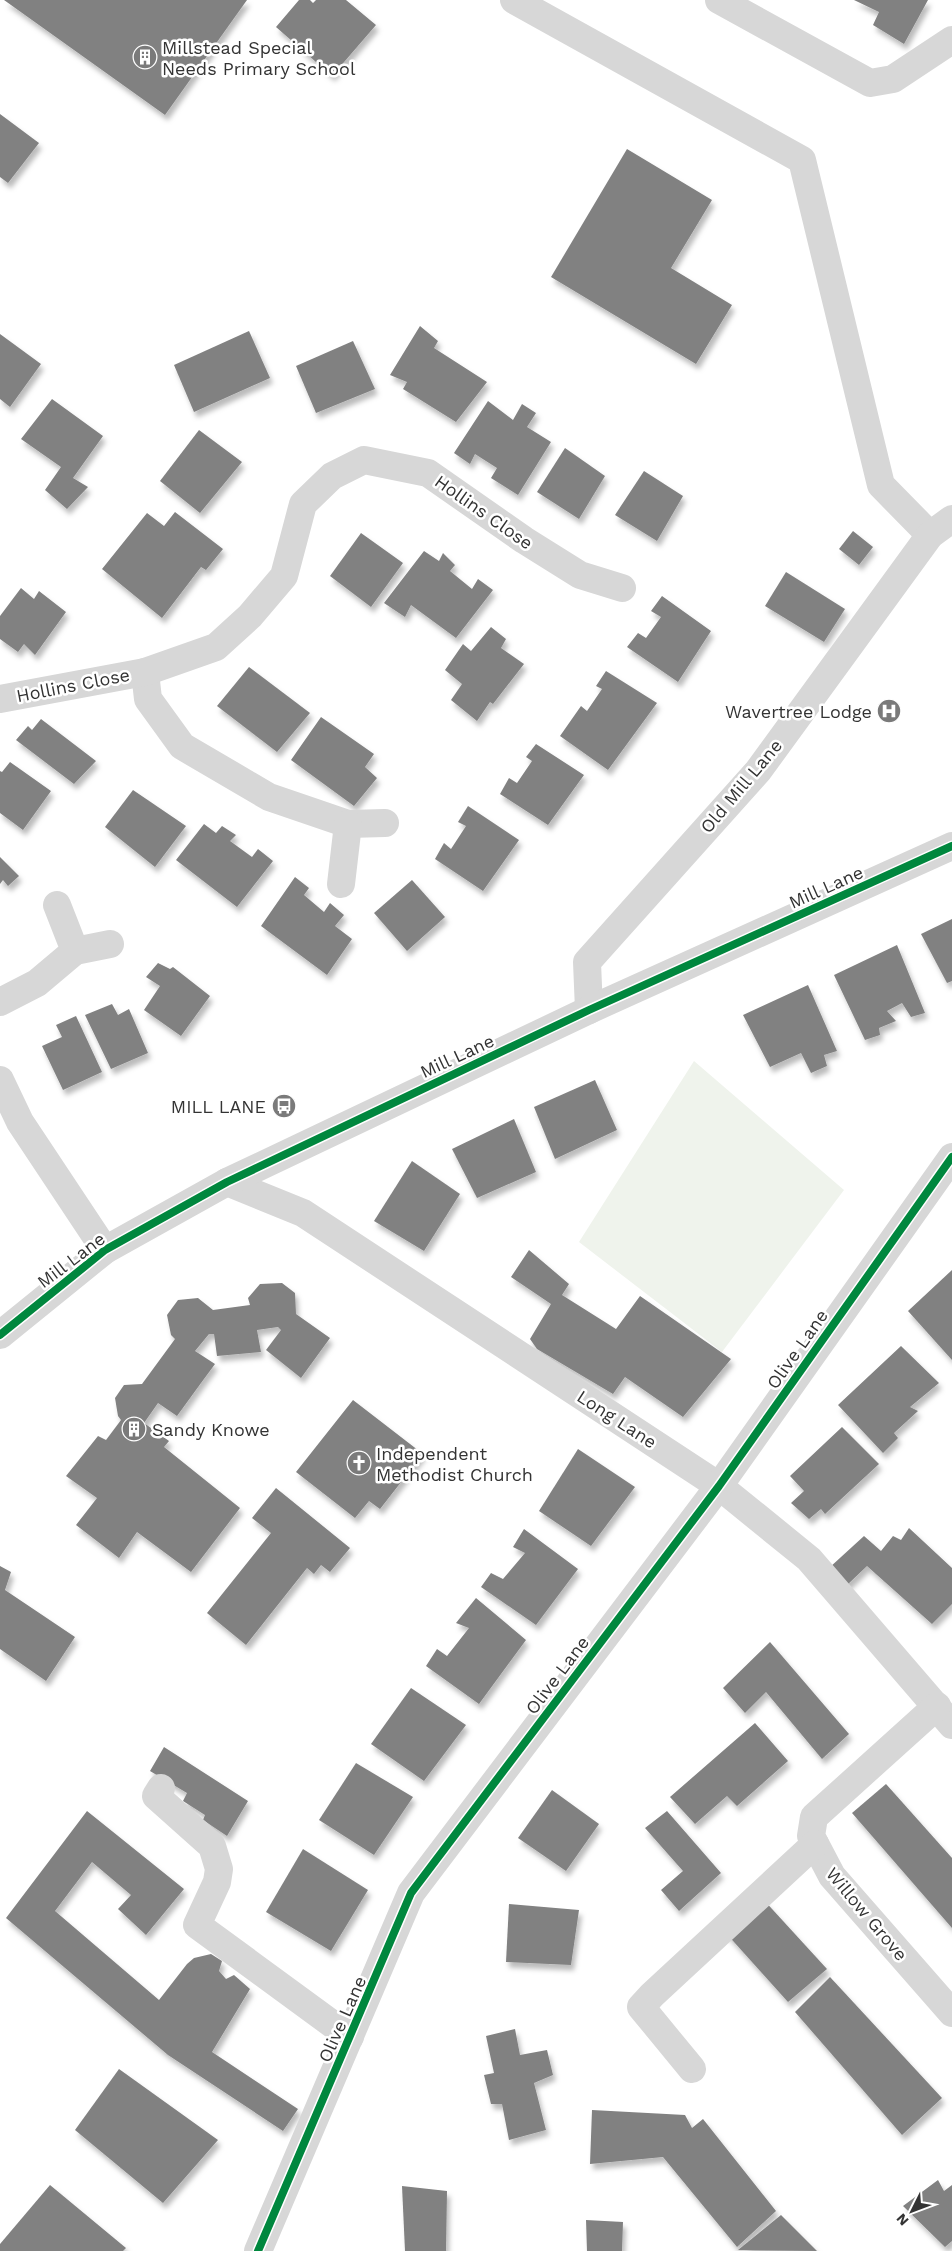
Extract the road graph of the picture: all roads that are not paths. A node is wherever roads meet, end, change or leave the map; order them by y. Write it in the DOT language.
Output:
graph roads {
  1 [pos="514,0"];
  2 [pos="719,0"];
  3 [pos="952,40"];
  4 [pos="952,519"];
  5 [pos="930,535"];
  6 [pos="622,588"];
  7 [pos="145,672"];
  8 [pos="0,699"];
  9 [pos="385,823"];
  10 [pos="348,824"];
  11 [pos="952,846"];
  12 [pos="340,884"];
  13 [pos="57,905"];
  14 [pos="110,944"];
  15 [pos="75,951"];
  16 [pos="0,1002"];
  17 [pos="589,1010"];
  18 [pos="0,1080"];
  19 [pos="952,1157"];
  20 [pos="227,1182"];
  21 [pos="105,1250"];
  22 [pos="0,1335"];
  23 [pos="719,1486"];
  24 [pos="944,1715"];
  25 [pos="160,1788"];
  26 [pos="815,1844"];
  27 [pos="952,2014"];
  28 [pos="350,2037"];
  29 [pos="692,2069"];
  30 [pos="258,2251"];
  1 -- 5 [label="street"];
  2 -- 3 [label="street"];
  4 -- 5 [label="street, Old Mill Lane"];
  5 -- 17 [label="street, Old Mill Lane"];
  6 -- 7 [label="street, Hollins Close"];
  7 -- 8 [label="street, Hollins Close"];
  7 -- 10 [label="street, Hollins Close"];
  9 -- 10 [label="street, Hollins Close"];
  10 -- 12 [label="street"];
  11 -- 17 [label="street, Mill Lane"];
  13 -- 15 [label="street"];
  14 -- 15 [label="street"];
  15 -- 16 [label="street"];
  17 -- 20 [label="street, Mill Lane"];
  18 -- 21 [label="street"];
  19 -- 23 [label="street, Olive Lane"];
  20 -- 21 [label="street, Mill Lane"];
  20 -- 23 [label="street, Long Lane"];
  21 -- 22 [label="street, Mill Lane"];
  23 -- 24 [label="street, Long Lane"];
  23 -- 28 [label="street, Olive Lane"];
  24 -- 26 [label="street, Willow Grove"];
  25 -- 28 [label="street"];
  26 -- 27 [label="street, Willow Grove"];
  26 -- 29 [label="street"];
  28 -- 30 [label="street, Olive Lane"];
}
